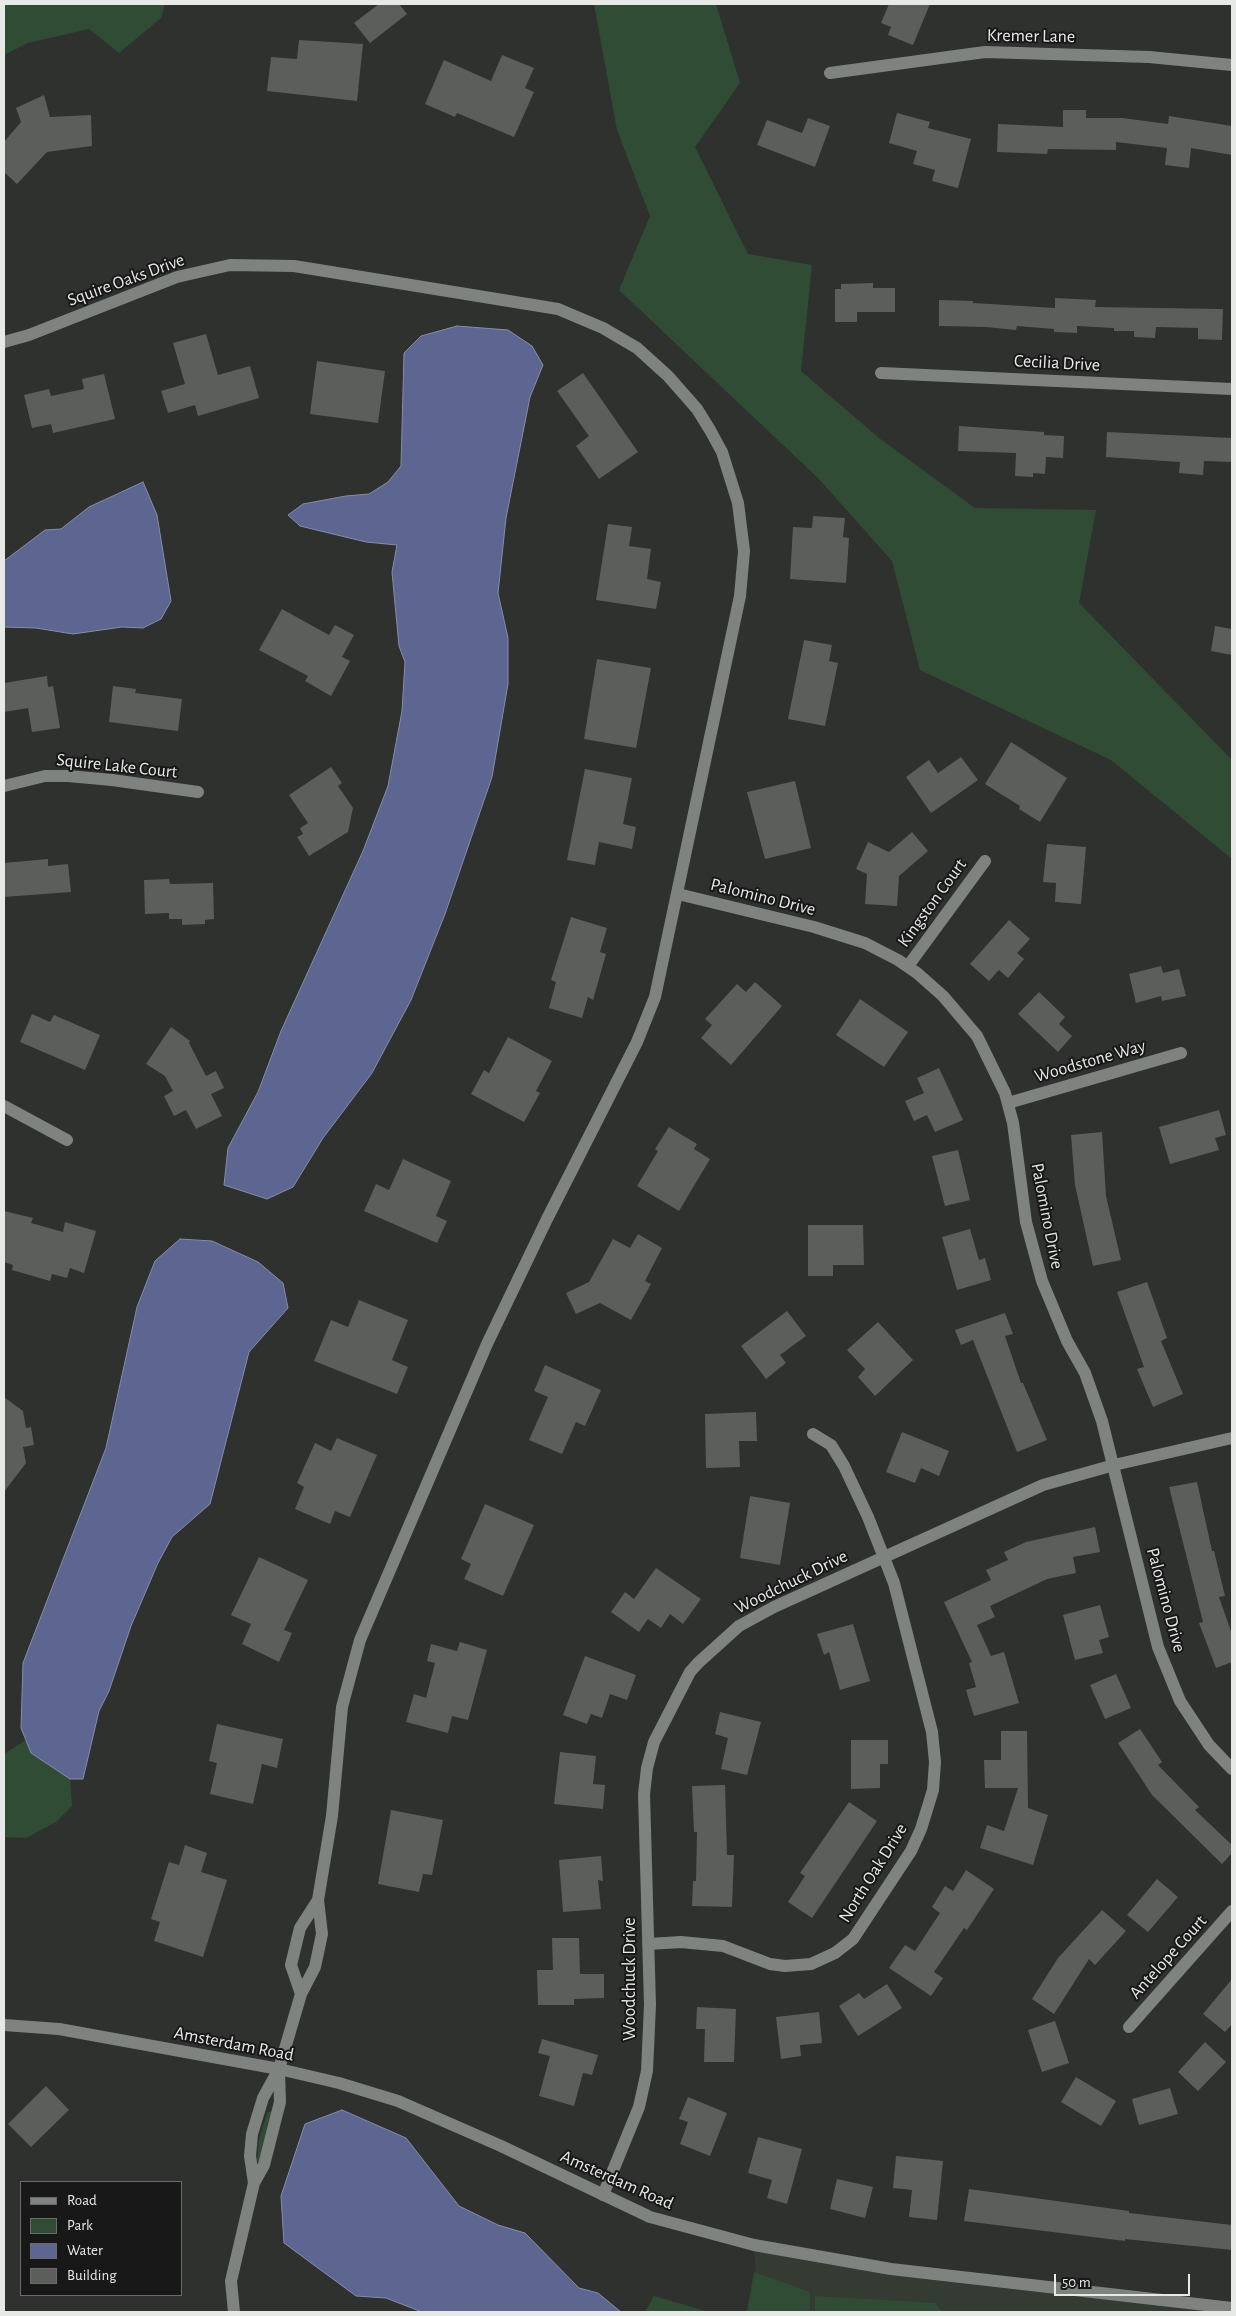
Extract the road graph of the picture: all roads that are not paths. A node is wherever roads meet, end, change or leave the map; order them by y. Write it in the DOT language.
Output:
graph roads {
  1 [pos="1232,65"];
  2 [pos="830,73"];
  3 [pos="4,342"];
  4 [pos="881,373"];
  5 [pos="1232,389"];
  6 [pos="4,786"];
  7 [pos="198,792"];
  8 [pos="985,861"];
  9 [pos="678,894"];
  10 [pos="908,966"];
  11 [pos="1181,1053"];
  12 [pos="1008,1103"];
  13 [pos="4,1106"];
  14 [pos="67,1140"];
  15 [pos="813,1434"];
  16 [pos="1232,1438"];
  17 [pos="1114,1465"];
  18 [pos="884,1557"];
  19 [pos="1232,1769"];
  20 [pos="318,1900"];
  21 [pos="1232,1911"];
  22 [pos="648,1944"];
  23 [pos="301,1994"];
  24 [pos="4,2025"];
  25 [pos="1129,2026"];
  26 [pos="280,2069"];
  27 [pos="254,2183"];
  28 [pos="603,2195"];
  29 [pos="1232,2308"];
  30 [pos="234,2312"];
  1 -- 2 [label="street, Kremer Lane"];
  3 -- 9 [label="street, Squire Oaks Drive"];
  4 -- 5 [label="street, Cecilia Drive"];
  6 -- 7 [label="street, Squire Lake Court"];
  8 -- 10 [label="street, Kingston Court"];
  9 -- 10 [label="street, Palomino Drive"];
  9 -- 20 [label="street, Squire Oaks Drive"];
  10 -- 12 [label="street, Palomino Drive"];
  11 -- 12 [label="street, Woodstone Way"];
  12 -- 17 [label="street, Palomino Drive"];
  13 -- 14 [label="street"];
  15 -- 18 [label="street, North Oak Drive"];
  16 -- 17 [label="street, Woodchuck Drive"];
  17 -- 18 [label="street, Woodchuck Drive"];
  17 -- 19 [label="street, Palomino Drive"];
  18 -- 22 [label="street, Woodchuck Drive"];
  18 -- 22 [label="street, North Oak Drive"];
  20 -- 23 [label="street"];
  20 -- 23 [label="street"];
  21 -- 25 [label="street, Antelope Court"];
  22 -- 28 [label="street, Woodchuck Drive"];
  23 -- 26 [label="street"];
  24 -- 26 [label="street, Amsterdam Road"];
  26 -- 27 [label="street"];
  26 -- 27 [label="street"];
  26 -- 28 [label="street, Amsterdam Road"];
  27 -- 30 [label="street"];
  28 -- 29 [label="street, Amsterdam Road"];
}
